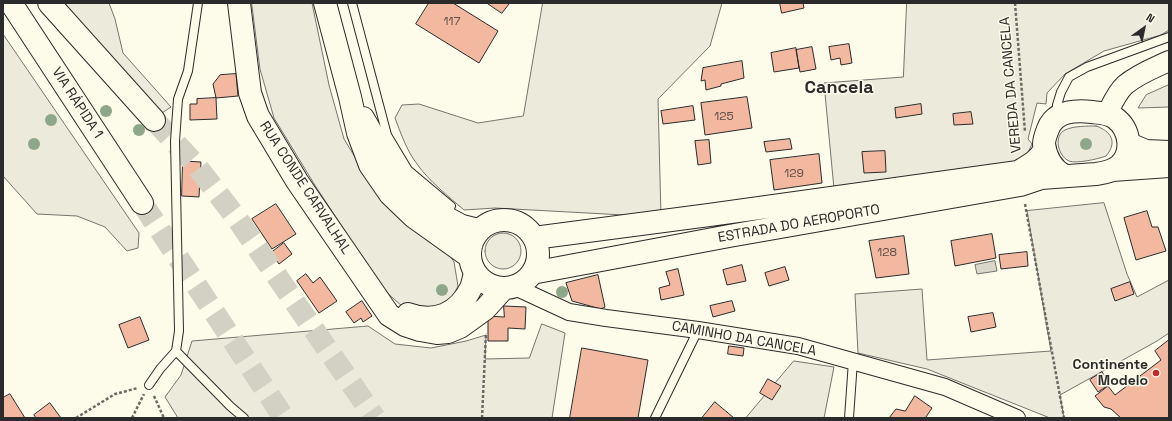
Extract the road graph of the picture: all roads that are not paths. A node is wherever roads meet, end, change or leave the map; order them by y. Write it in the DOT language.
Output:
graph roads {
  1 [pos="11,3"];
  2 [pos="49,3"];
  3 [pos="239,3"];
  4 [pos="325,3"];
  5 [pos="352,3"];
  6 [pos="196,5"];
  7 [pos="1169,37"];
  8 [pos="1169,61"];
  9 [pos="350,97"];
  10 [pos="1107,114"];
  11 [pos="1056,117"];
  12 [pos="154,120"];
  13 [pos="1129,144"];
  14 [pos="1045,149"];
  15 [pos="1169,152"];
  16 [pos="1169,166"];
  17 [pos="1112,170"];
  18 [pos="1065,176"];
  19 [pos="142,203"];
  20 [pos="445,217"];
  21 [pos="478,230"];
  22 [pos="534,238"];
  23 [pos="472,265"];
  24 [pos="532,273"];
  25 [pos="509,287"];
  26 [pos="376,295"];
  27 [pos="698,330"];
  28 [pos="176,351"];
  29 [pos="852,361"];
  30 [pos="148,385"];
  31 [pos="244,418"];
  32 [pos="654,418"];
  33 [pos="849,418"];
  34 [pos="1017,418"];
  1 -- 19 [label="main road, VIA RÁPIDA 1"];
  2 -- 12 [label="main road"];
  3 -- 26 [label="main road, RUA CONDE CARVALHAL"];
  4 -- 9 [label="main road"];
  5 -- 20 [label="lane"];
  6 -- 28 [label="lane"];
  7 -- 11 [label="lane"];
  8 -- 10 [label="street"];
  9 -- 20 [label="main road"];
  9 -- 23 [label="main road"];
  10 -- 11 [label="main road"];
  10 -- 13 [label="main road"];
  11 -- 14 [label="main road"];
  13 -- 15 [label="main road"];
  13 -- 17 [label="main road"];
  14 -- 18 [label="main road"];
  14 -- 22 [label="main road, ESTRADA DO AEROPORTO"];
  16 -- 17 [label="main road"];
  17 -- 18 [label="main road"];
  18 -- 24 [label="main road, ESTRADA DO AEROPORTO"];
  20 -- 21 [label="main road"];
  21 -- 22 [label="main road"];
  21 -- 23 [label="main road"];
  22 -- 24 [label="main road"];
  23 -- 25 [label="main road"];
  23 -- 26 [label="main road, RUA CONDE CARVALHAL"];
  24 -- 25 [label="main road"];
  25 -- 26 [label="main road, RUA CONDE CARVALHAL"];
  25 -- 27 [label="street, CAMINHO DA CANCELA"];
  27 -- 29 [label="street, CAMINHO DA CANCELA"];
  27 -- 32 [label="lane"];
  28 -- 30 [label="lane"];
  28 -- 31 [label="lane"];
  29 -- 33 [label="lane"];
  29 -- 34 [label="street, CAMINHO DA CANCELA"];
}
